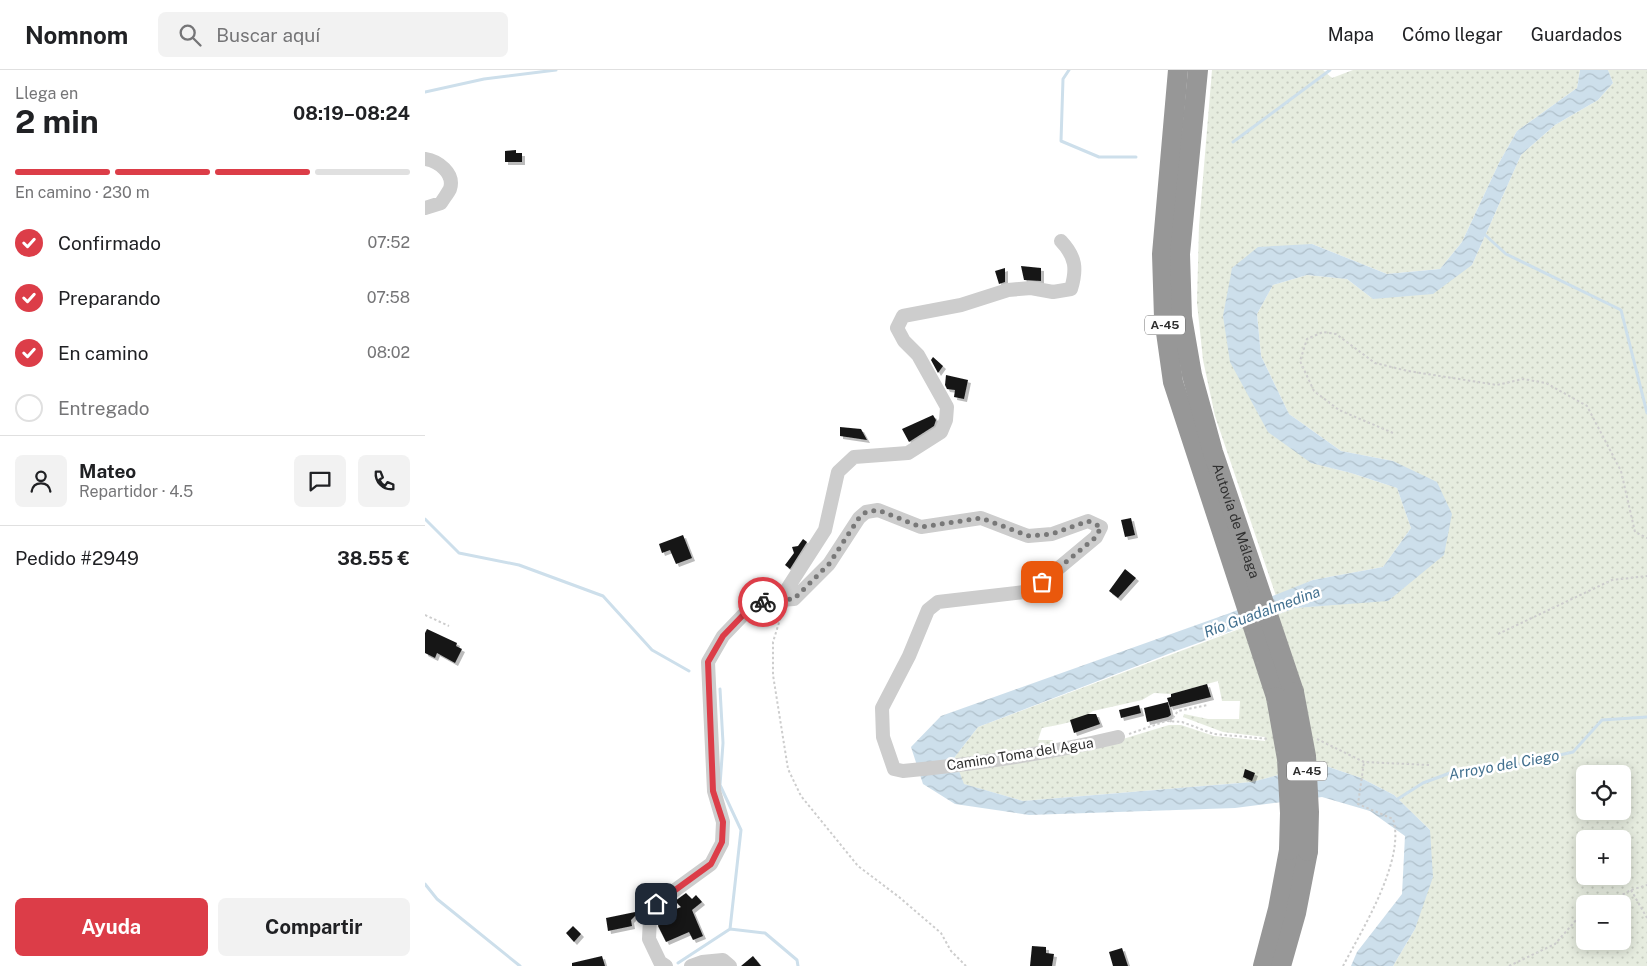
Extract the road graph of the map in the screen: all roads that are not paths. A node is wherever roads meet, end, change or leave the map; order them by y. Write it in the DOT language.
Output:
graph roads {
  1 [pos="1178,70"];
  2 [pos="1198,70"];
  3 [pos="425,159"];
  4 [pos="425,208"];
  5 [pos="1061,241"];
  6 [pos="1243,568"];
  7 [pos="779,600"];
  8 [pos="1119,738"];
  9 [pos="1298,850"];
  10 [pos="666,966"];
  11 [pos="691,966"];
  12 [pos="730,966"];
  13 [pos="1263,966"];
  14 [pos="1281,966"];
  1 -- 6 [label="highway, Autovía de Málaga / A-45"];
  2 -- 6 [label="highway, Autovía de Málaga / A-45"];
  3 -- 4 [label="street"];
  5 -- 7 [label="street"];
  6 -- 9 [label="highway, Autovía de Málaga / A-45, bridge"];
  7 -- 8 [label="street, Camino Toma del Agua"];
  7 -- 10 [label="street"];
  9 -- 13 [label="highway, Autovía de Málaga / A-45"];
  9 -- 14 [label="highway, Autovía de Málaga / A-45"];
  11 -- 12 [label="street"];
}
